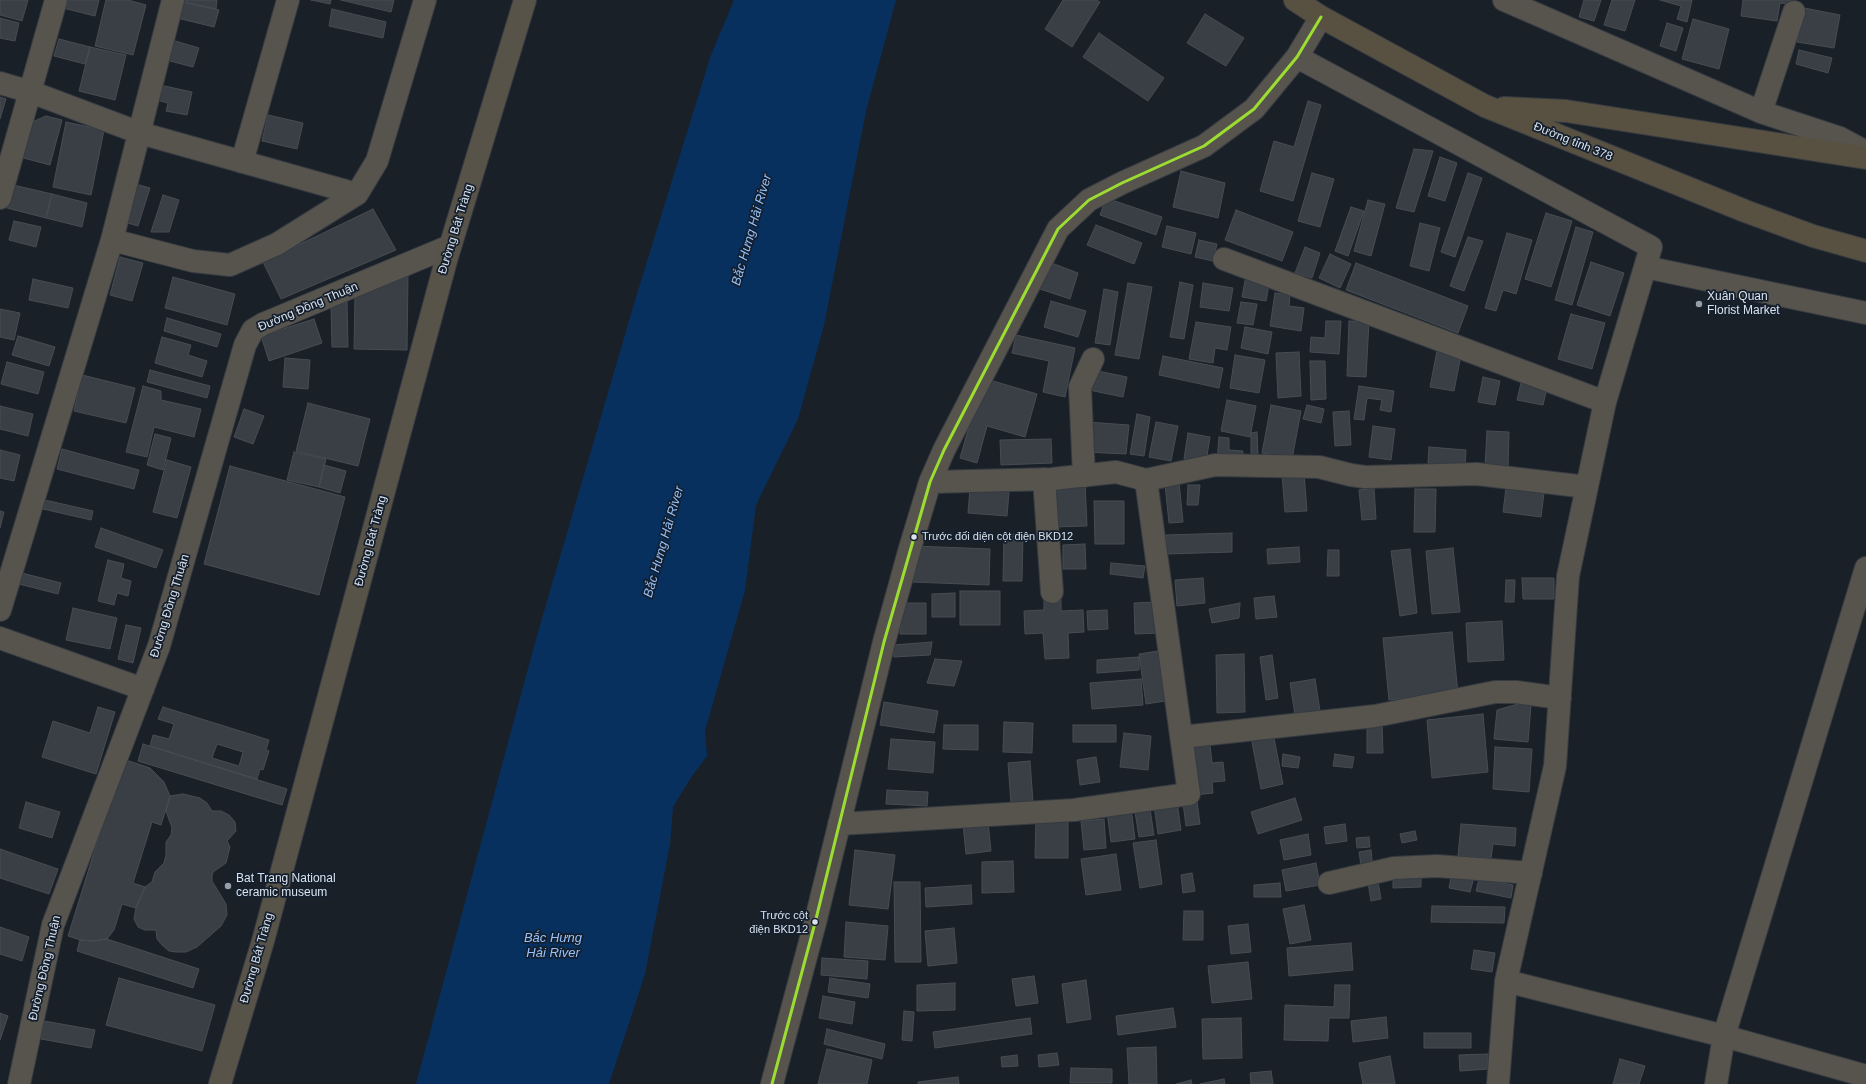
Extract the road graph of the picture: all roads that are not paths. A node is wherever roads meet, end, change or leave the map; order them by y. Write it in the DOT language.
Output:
graph roads {
  1 [pos="56,0"];
  2 [pos="173,0"];
  3 [pos="288,0"];
  4 [pos="425,0"];
  5 [pos="525,0"];
  6 [pos="1295,0"];
  7 [pos="1504,0"];
  8 [pos="1540,7"];
  9 [pos="1794,12"];
  10 [pos="1321,17"];
  11 [pos="1297,56"];
  12 [pos="0,83"];
  13 [pos="31,92"];
  14 [pos="1485,106"];
  15 [pos="1761,112"];
  16 [pos="140,133"];
  17 [pos="1866,152"];
  18 [pos="1866,158"];
  19 [pos="242,162"];
  20 [pos="357,194"];
  21 [pos="0,198"];
  22 [pos="112,240"];
  23 [pos="450,246"];
  24 [pos="1866,251"];
  25 [pos="1224,259"];
  26 [pos="1645,267"];
  27 [pos="1866,313"];
  28 [pos="1094,359"];
  29 [pos="1605,402"];
  30 [pos="1084,476"];
  31 [pos="1044,479"];
  32 [pos="1146,480"];
  33 [pos="930,482"];
  34 [pos="1587,487"];
  35 [pos="1866,568"];
  36 [pos="1052,592"];
  37 [pos="0,610"];
  38 [pos="1859,616"];
  39 [pos="0,638"];
  40 [pos="143,689"];
  41 [pos="1560,698"];
  42 [pos="1182,737"];
  43 [pos="839,824"];
  44 [pos="1531,873"];
  45 [pos="1329,883"];
  46 [pos="1506,981"];
  47 [pos="1724,1036"];
  48 [pos="1866,1076"];
  49 [pos="19,1084"];
  50 [pos="220,1084"];
  51 [pos="772,1084"];
  52 [pos="1498,1084"];
  53 [pos="1716,1084"];
  1 -- 13 [label="street"];
  2 -- 16 [label="street"];
  3 -- 19 [label="street"];
  4 -- 20 [label="street"];
  5 -- 23 [label="street, Đường Bát Tràng"];
  6 -- 10 [label="main road, Đường tỉnh 378"];
  7 -- 8 [label="street"];
  8 -- 15 [label="street"];
  9 -- 15 [label="street"];
  10 -- 11 [label="street"];
  10 -- 14 [label="main road, Đường tỉnh 378"];
  11 -- 26 [label="street"];
  11 -- 33 [label="street"];
  12 -- 13 [label="street"];
  13 -- 16 [label="street"];
  13 -- 21 [label="street"];
  14 -- 18 [label="main road"];
  14 -- 24 [label="main road, Đường tỉnh 378"];
  15 -- 17 [label="street"];
  16 -- 19 [label="street"];
  16 -- 22 [label="street"];
  19 -- 20 [label="street"];
  20 -- 22 [label="street"];
  22 -- 37 [label="street"];
  23 -- 40 [label="street, Đường Đồng Thuận"];
  23 -- 50 [label="street, Đường Bát Tràng"];
  25 -- 29 [label="street"];
  26 -- 27 [label="street"];
  26 -- 29 [label="street"];
  28 -- 30 [label="street"];
  29 -- 34 [label="street"];
  30 -- 31 [label="street"];
  30 -- 32 [label="street"];
  31 -- 33 [label="street"];
  31 -- 36 [label="street"];
  32 -- 34 [label="street"];
  32 -- 42 [label="street"];
  33 -- 43 [label="street"];
  34 -- 41 [label="street"];
  35 -- 38 [label="street"];
  38 -- 47 [label="street"];
  39 -- 40 [label="street"];
  40 -- 49 [label="street, Đường Đồng Thuận"];
  41 -- 42 [label="street"];
  41 -- 44 [label="street"];
  42 -- 43 [label="street"];
  43 -- 51 [label="street"];
  44 -- 45 [label="street"];
  44 -- 46 [label="street"];
  46 -- 47 [label="street"];
  46 -- 52 [label="street"];
  47 -- 48 [label="street"];
  47 -- 53 [label="street"];
}
